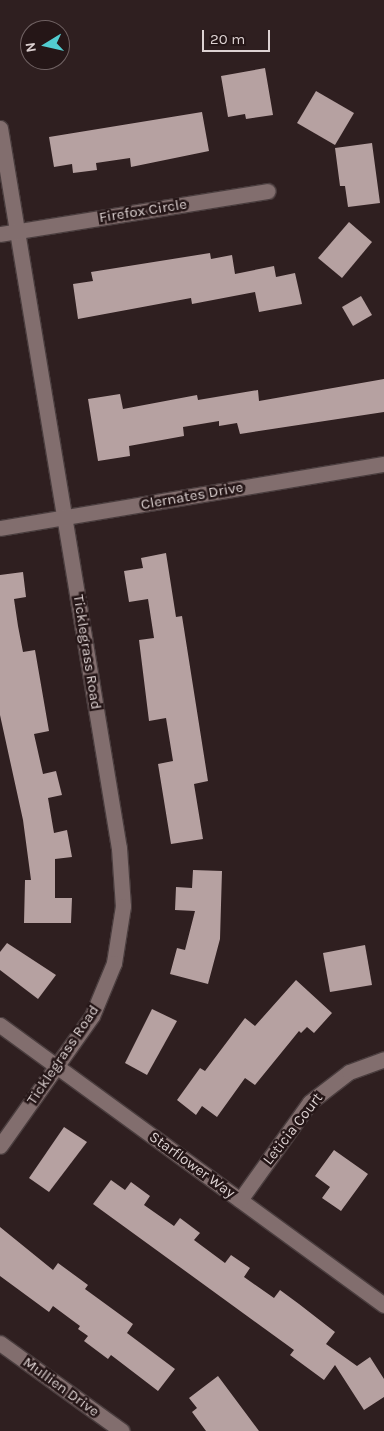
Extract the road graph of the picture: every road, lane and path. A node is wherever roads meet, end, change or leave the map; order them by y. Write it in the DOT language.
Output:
graph roads {
  1 [pos="0,128"];
  2 [pos="268,191"];
  3 [pos="18,231"];
  4 [pos="0,234"];
  5 [pos="384,464"];
  6 [pos="65,517"];
  7 [pos="0,528"];
  8 [pos="0,1025"];
  9 [pos="384,1059"];
  10 [pos="58,1067"];
  11 [pos="0,1146"];
  12 [pos="240,1200"];
  13 [pos="384,1304"];
  14 [pos="0,1343"];
  15 [pos="122,1431"];
  1 -- 3 [label="street, Ticklegrass Road"];
  2 -- 3 [label="street, Firefox Circle"];
  3 -- 4 [label="street, Firefox Circle"];
  3 -- 6 [label="street, Ticklegrass Road"];
  5 -- 6 [label="street, Clernates Drive"];
  6 -- 7 [label="street, Clernates Drive"];
  6 -- 10 [label="street, Ticklegrass Road"];
  8 -- 10 [label="street, Starflower Way"];
  9 -- 12 [label="street, Leticia Court"];
  10 -- 11 [label="street, Ticklegrass Road"];
  10 -- 12 [label="street, Starflower Way"];
  12 -- 13 [label="street, Starflower Way"];
  14 -- 15 [label="street, Mullien Drive"];
}
